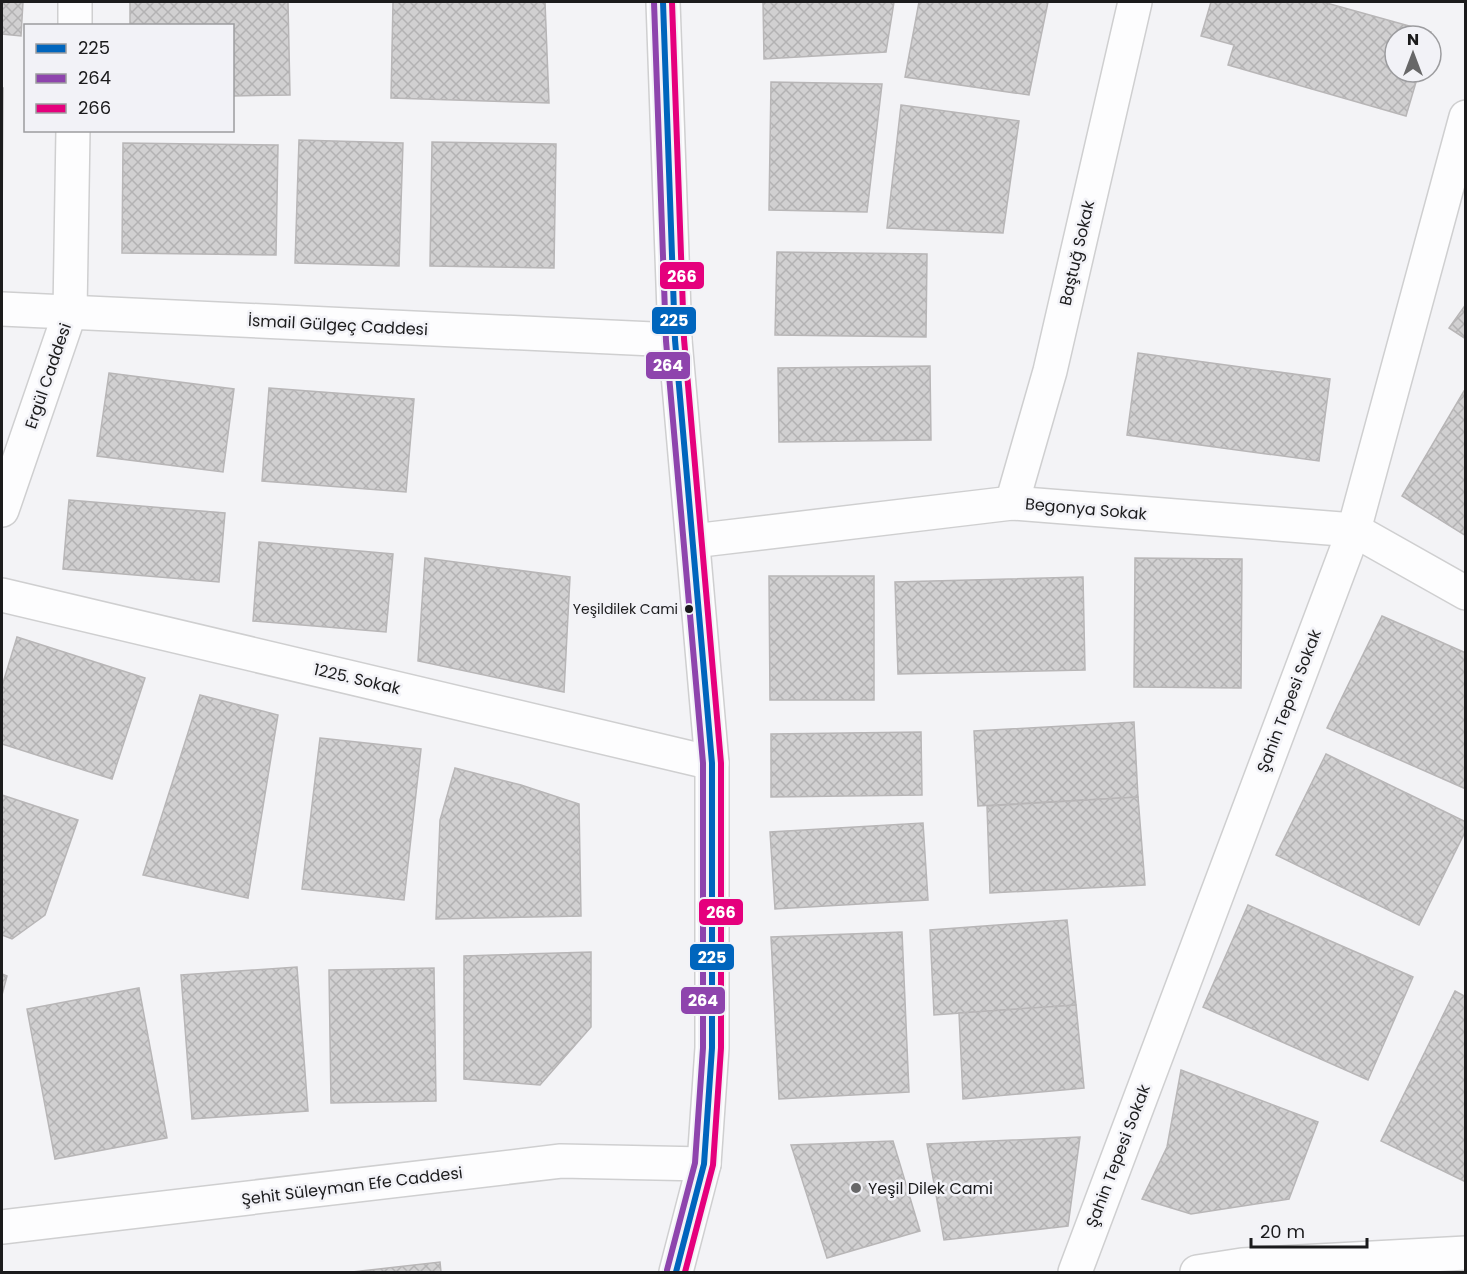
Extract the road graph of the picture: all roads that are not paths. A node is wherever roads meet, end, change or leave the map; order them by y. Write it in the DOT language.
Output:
graph roads {
  1 [pos="75,2"];
  2 [pos="663,2"];
  3 [pos="1135,2"];
  4 [pos="75,24"];
  5 [pos="1466,117"];
  6 [pos="73,132"];
  7 [pos="2,309"];
  8 [pos="70,312"];
  9 [pos="675,340"];
  10 [pos="1012,502"];
  11 [pos="2,510"];
  12 [pos="1354,530"];
  13 [pos="693,541"];
  14 [pos="1466,593"];
  15 [pos="2,595"];
  16 [pos="712,763"];
  17 [pos="704,1164"];
  18 [pos="2,1227"];
  19 [pos="1466,1253"];
  20 [pos="676,1272"];
  21 [pos="1075,1272"];
  22 [pos="1197,1272"];
  1 -- 4 [label="street"];
  2 -- 9 [label="street"];
  3 -- 10 [label="street, Baştuğ Sokak"];
  5 -- 12 [label="street, Şahin Tepesi Sokak"];
  6 -- 8 [label="street, Ergül Caddesi"];
  7 -- 8 [label="street, İsmail Gülgeç Caddesi"];
  8 -- 9 [label="street, İsmail Gülgeç Caddesi"];
  8 -- 11 [label="street, Ergül Caddesi"];
  9 -- 13 [label="street"];
  10 -- 12 [label="street, Begonya Sokak"];
  10 -- 13 [label="street, Begonya Sokak"];
  12 -- 14 [label="street, Begonya Sokak"];
  12 -- 21 [label="street, Şahin Tepesi Sokak"];
  13 -- 16 [label="street"];
  15 -- 16 [label="street, 1225. Sokak"];
  16 -- 17 [label="street"];
  17 -- 18 [label="street, Şehit Süleyman Efe Caddesi"];
  17 -- 20 [label="street"];
  19 -- 22 [label="street"];
}
